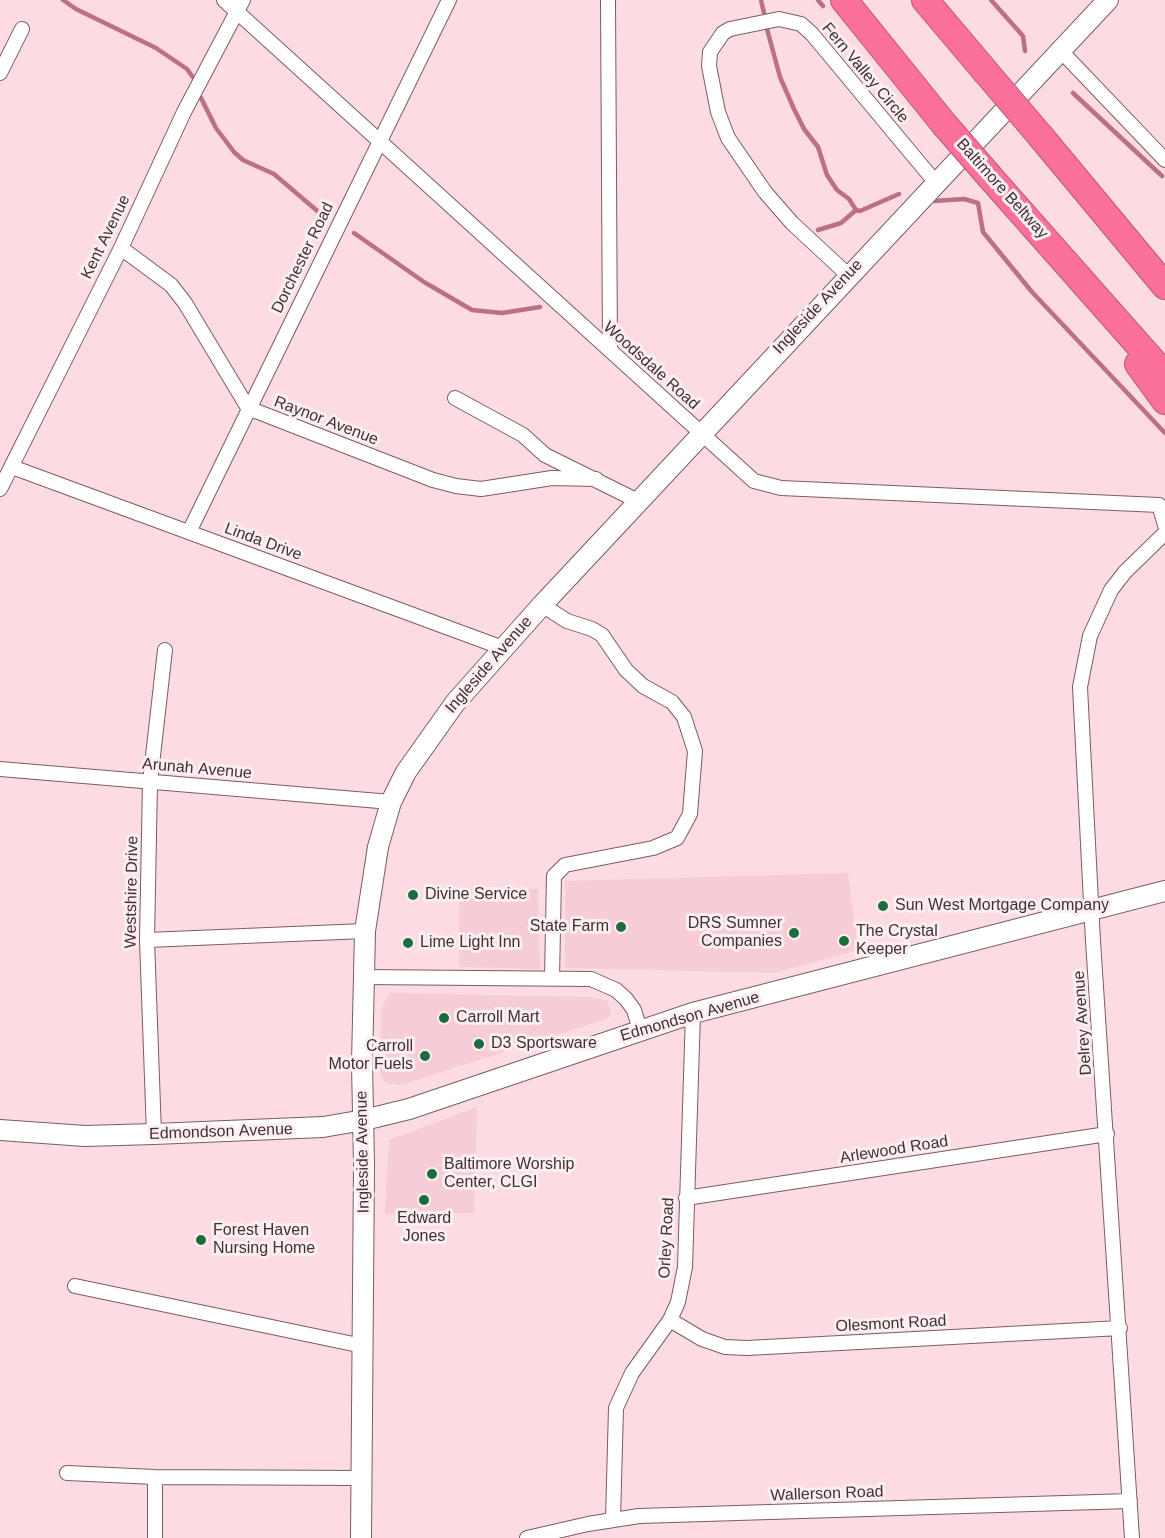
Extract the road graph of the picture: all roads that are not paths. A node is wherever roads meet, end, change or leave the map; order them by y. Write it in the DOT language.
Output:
graph roads {
  1 [pos="224,0"];
  2 [pos="449,0"];
  3 [pos="608,0"];
  4 [pos="844,0"];
  5 [pos="925,0"];
  6 [pos="1108,0"];
  7 [pos="240,6"];
  8 [pos="22,29"];
  9 [pos="1061,51"];
  10 [pos="0,73"];
  11 [pos="379,143"];
  12 [pos="1165,160"];
  13 [pos="1075,178"];
  14 [pos="936,183"];
  15 [pos="1035,226"];
  16 [pos="121,248"];
  17 [pos="1165,268"];
  18 [pos="848,275"];
  19 [pos="1165,286"];
  20 [pos="610,351"];
  21 [pos="1165,375"];
  22 [pos="455,398"];
  23 [pos="1165,401"];
  24 [pos="248,408"];
  25 [pos="700,434"];
  26 [pos="12,467"];
  27 [pos="596,479"];
  28 [pos="0,489"];
  29 [pos="638,501"];
  30 [pos="1165,525"];
  31 [pos="189,532"];
  32 [pos="1165,533"];
  33 [pos="542,605"];
  34 [pos="503,648"];
  35 [pos="165,650"];
  36 [pos="0,769"];
  37 [pos="150,782"];
  38 [pos="392,802"];
  39 [pos="1165,891"];
  40 [pos="1092,911"];
  41 [pos="365,931"];
  42 [pos="147,940"];
  43 [pos="364,977"];
  44 [pos="552,978"];
  45 [pos="693,1014"];
  46 [pos="640,1030"];
  47 [pos="363,1120"];
  48 [pos="0,1130"];
  49 [pos="154,1134"];
  50 [pos="1107,1134"];
  51 [pos="686,1198"];
  52 [pos="75,1286"];
  53 [pos="670,1320"];
  54 [pos="1120,1328"];
  55 [pos="363,1346"];
  56 [pos="67,1473"];
  57 [pos="155,1477"];
  58 [pos="361,1478"];
  59 [pos="1130,1501"];
  60 [pos="613,1519"];
  61 [pos="155,1538"];
  62 [pos="361,1538"];
  63 [pos="527,1538"];
  64 [pos="1132,1538"];
  1 -- 7 [label="street, Woodsdale Road"];
  2 -- 11 [label="street, Dorchester Road"];
  3 -- 20 [label="street"];
  4 -- 15 [label="highway, Baltimore Beltway, bridge"];
  5 -- 13 [label="highway, bridge"];
  6 -- 9 [label="main road, Ingleside Avenue"];
  7 -- 11 [label="street, Woodsdale Road"];
  7 -- 16 [label="street, Kent Avenue"];
  8 -- 10 [label="street"];
  9 -- 12 [label="street"];
  9 -- 14 [label="main road, Ingleside Avenue"];
  11 -- 20 [label="street, Woodsdale Road"];
  11 -- 24 [label="street, Dorchester Road"];
  13 -- 17 [label="highway"];
  13 -- 19 [label="highway"];
  14 -- 18 [label="main road, Ingleside Avenue"];
  14 -- 18 [label="street, Fern Valley Circle"];
  15 -- 21 [label="highway, Baltimore Beltway"];
  15 -- 23 [label="highway"];
  16 -- 24 [label="street, Raynor Avenue"];
  16 -- 26 [label="street, Kent Avenue"];
  18 -- 25 [label="main road, Ingleside Avenue"];
  20 -- 25 [label="street, Woodsdale Road"];
  22 -- 27 [label="street"];
  24 -- 27 [label="street, Raynor Avenue"];
  24 -- 31 [label="street, Dorchester Road"];
  25 -- 29 [label="main road, Ingleside Avenue"];
  25 -- 30 [label="street, Woodsdale Road"];
  26 -- 28 [label="street, Kent Avenue"];
  26 -- 31 [label="street, Linda Drive"];
  27 -- 29 [label="street"];
  29 -- 33 [label="main road, Ingleside Avenue"];
  31 -- 34 [label="street, Linda Drive"];
  32 -- 40 [label="street, Delrey Avenue"];
  33 -- 34 [label="main road, Ingleside Avenue"];
  33 -- 44 [label="street"];
  34 -- 38 [label="main road, Ingleside Avenue"];
  35 -- 37 [label="street, Westshire Drive"];
  36 -- 37 [label="street, Arunah Avenue"];
  37 -- 38 [label="street, Arunah Avenue"];
  37 -- 42 [label="street, Westshire Drive"];
  38 -- 41 [label="main road, Ingleside Avenue"];
  39 -- 40 [label="main road, Edmondson Avenue"];
  40 -- 45 [label="main road, Edmondson Avenue"];
  40 -- 50 [label="street, Delrey Avenue"];
  41 -- 42 [label="street"];
  41 -- 43 [label="main road, Ingleside Avenue"];
  42 -- 49 [label="street, Westshire Drive"];
  43 -- 44 [label="street"];
  43 -- 47 [label="main road, Ingleside Avenue"];
  44 -- 46 [label="street"];
  45 -- 46 [label="main road, Edmondson Avenue"];
  45 -- 51 [label="street, Orley Road"];
  46 -- 47 [label="main road, Edmondson Avenue"];
  47 -- 49 [label="main road, Edmondson Avenue"];
  47 -- 55 [label="main road, Ingleside Avenue"];
  48 -- 49 [label="main road, Edmondson Avenue"];
  50 -- 51 [label="street, Arlewood Road"];
  50 -- 54 [label="street, Delrey Avenue"];
  51 -- 53 [label="street, Orley Road"];
  52 -- 55 [label="street"];
  53 -- 54 [label="street, Olesmont Road"];
  53 -- 60 [label="street, Orley Road"];
  54 -- 59 [label="street, Delrey Avenue"];
  55 -- 58 [label="main road, Ingleside Avenue"];
  56 -- 57 [label="street"];
  57 -- 58 [label="street"];
  57 -- 61 [label="street"];
  58 -- 62 [label="main road, Ingleside Avenue"];
  59 -- 60 [label="street, Wallerson Road"];
  59 -- 64 [label="street, Delrey Avenue"];
  60 -- 63 [label="street, Wallerson Road"];
}
